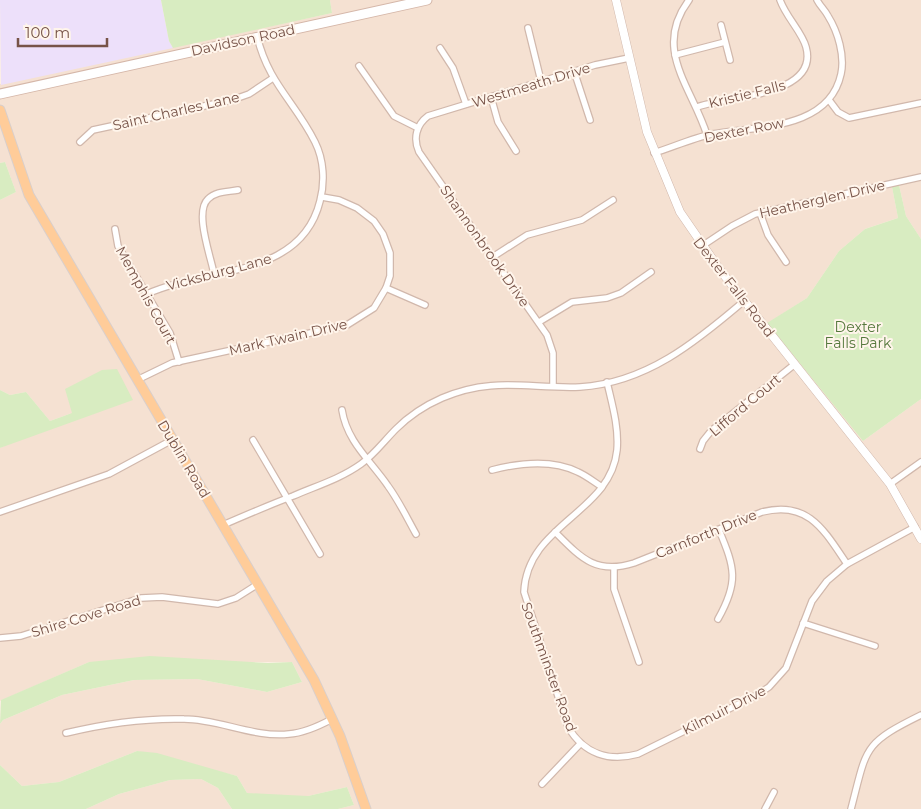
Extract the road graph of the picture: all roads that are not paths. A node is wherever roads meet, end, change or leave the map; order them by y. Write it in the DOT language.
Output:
graph roads {
  1 [pos="427,0"];
  2 [pos="616,0"];
  3 [pos="689,0"];
  4 [pos="780,0"];
  5 [pos="817,0"];
  6 [pos="721,25"];
  7 [pos="528,28"];
  8 [pos="258,36"];
  9 [pos="725,42"];
  10 [pos="440,48"];
  11 [pos="674,55"];
  12 [pos="629,58"];
  13 [pos="730,60"];
  14 [pos="359,66"];
  15 [pos="574,71"];
  16 [pos="273,78"];
  17 [pos="541,81"];
  18 [pos="0,94"];
  19 [pos="491,97"];
  20 [pos="830,100"];
  21 [pos="921,103"];
  22 [pos="466,104"];
  23 [pos="697,107"];
  24 [pos="0,110"];
  25 [pos="590,120"];
  26 [pos="418,128"];
  27 [pos="707,135"];
  28 [pos="80,142"];
  29 [pos="516,151"];
  30 [pos="654,153"];
  31 [pos="921,177"];
  32 [pos="238,190"];
  33 [pos="322,196"];
  34 [pos="613,200"];
  35 [pos="760,213"];
  36 [pos="115,229"];
  37 [pos="702,246"];
  38 [pos="491,258"];
  39 [pos="786,262"];
  40 [pos="651,272"];
  41 [pos="214,274"];
  42 [pos="386,288"];
  43 [pos="147,294"];
  44 [pos="744,301"];
  45 [pos="425,305"];
  46 [pos="539,322"];
  47 [pos="179,362"];
  48 [pos="795,364"];
  49 [pos="137,380"];
  50 [pos="608,382"];
  51 [pos="553,386"];
  52 [pos="342,410"];
  53 [pos="172,440"];
  54 [pos="253,440"];
  55 [pos="700,449"];
  56 [pos="366,460"];
  57 [pos="921,462"];
  58 [pos="492,470"];
  59 [pos="890,484"];
  60 [pos="602,487"];
  61 [pos="288,498"];
  62 [pos="0,512"];
  63 [pos="223,525"];
  64 [pos="915,527"];
  65 [pos="719,530"];
  66 [pos="555,532"];
  67 [pos="416,534"];
  68 [pos="921,539"];
  69 [pos="320,554"];
  70 [pos="846,564"];
  71 [pos="614,567"];
  72 [pos="258,584"];
  73 [pos="718,619"];
  74 [pos="803,623"];
  75 [pos="0,638"];
  76 [pos="875,646"];
  77 [pos="639,662"];
  78 [pos="921,715"];
  79 [pos="332,719"];
  80 [pos="66,733"];
  81 [pos="580,744"];
  82 [pos="542,784"];
  83 [pos="774,792"];
  84 [pos="366,809"];
  85 [pos="765,809"];
  86 [pos="850,809"];
  1 -- 8 [label="main road, Davidson Road"];
  2 -- 12 [label="street, Dexter Falls Road"];
  3 -- 11 [label="street"];
  4 -- 23 [label="street, Kristie Falls"];
  5 -- 20 [label="street"];
  6 -- 9 [label="street"];
  7 -- 17 [label="street"];
  8 -- 16 [label="street, Vicksburg Lane"];
  8 -- 18 [label="main road, Davidson Road"];
  9 -- 11 [label="street"];
  9 -- 13 [label="street"];
  10 -- 22 [label="street"];
  11 -- 23 [label="street"];
  12 -- 15 [label="street, Westmeath Drive"];
  12 -- 30 [label="street, Dexter Falls Road"];
  14 -- 26 [label="street"];
  15 -- 17 [label="street, Westmeath Drive"];
  15 -- 25 [label="street"];
  16 -- 28 [label="street, Saint Charles Lane"];
  16 -- 33 [label="street, Vicksburg Lane"];
  17 -- 19 [label="street, Westmeath Drive"];
  19 -- 22 [label="street, Westmeath Drive"];
  19 -- 29 [label="street"];
  20 -- 21 [label="street"];
  20 -- 27 [label="street, Dexter Row"];
  22 -- 26 [label="street, Westmeath Drive"];
  23 -- 27 [label="street"];
  24 -- 49 [label="main road, Dublin Road"];
  26 -- 38 [label="street, Shannonbrook Drive"];
  27 -- 30 [label="street, Dexter Row"];
  30 -- 37 [label="street, Dexter Falls Road"];
  31 -- 35 [label="street, Heatherglen Drive"];
  32 -- 41 [label="street"];
  33 -- 41 [label="street, Vicksburg Lane"];
  33 -- 42 [label="street, Mark Twain Drive"];
  34 -- 38 [label="street"];
  35 -- 37 [label="street, Heatherglen Drive"];
  35 -- 39 [label="street"];
  36 -- 43 [label="street, Memphis Court"];
  37 -- 44 [label="street, Dexter Falls Road"];
  38 -- 46 [label="street, Shannonbrook Drive"];
  40 -- 46 [label="street"];
  41 -- 43 [label="street, Vicksburg Lane"];
  42 -- 45 [label="street"];
  42 -- 47 [label="street, Mark Twain Drive"];
  43 -- 47 [label="street, Memphis Court"];
  44 -- 48 [label="street, Dexter Falls Road"];
  44 -- 50 [label="street"];
  46 -- 51 [label="street, Shannonbrook Drive"];
  47 -- 49 [label="street, Mark Twain Drive"];
  48 -- 55 [label="street, Lifford Court"];
  48 -- 59 [label="street, Dexter Falls Road"];
  49 -- 53 [label="main road, Dublin Road"];
  50 -- 51 [label="street"];
  50 -- 60 [label="street, Southminster Road"];
  51 -- 56 [label="street"];
  52 -- 56 [label="street"];
  53 -- 62 [label="street"];
  53 -- 63 [label="main road, Dublin Road"];
  54 -- 61 [label="street"];
  56 -- 61 [label="street"];
  56 -- 67 [label="street"];
  57 -- 59 [label="street"];
  58 -- 60 [label="street"];
  59 -- 64 [label="street, Dexter Falls Road"];
  60 -- 66 [label="street, Southminster Road"];
  61 -- 63 [label="street"];
  61 -- 69 [label="street"];
  63 -- 72 [label="main road, Dublin Road"];
  64 -- 68 [label="street, Dexter Falls Road"];
  64 -- 70 [label="street, Kilmuir Drive"];
  65 -- 70 [label="street, Carnforth Drive"];
  65 -- 71 [label="street, Carnforth Drive"];
  65 -- 73 [label="street"];
  66 -- 71 [label="street, Carnforth Drive"];
  66 -- 81 [label="street, Southminster Road"];
  70 -- 74 [label="street, Kilmuir Drive"];
  71 -- 77 [label="street"];
  72 -- 75 [label="street, Shire Cove Road"];
  72 -- 79 [label="main road, Dublin Road"];
  74 -- 76 [label="street"];
  74 -- 81 [label="street, Kilmuir Drive"];
  78 -- 86 [label="street"];
  79 -- 80 [label="street"];
  79 -- 84 [label="main road, Dublin Road"];
  81 -- 82 [label="street"];
  83 -- 85 [label="street"];
}
